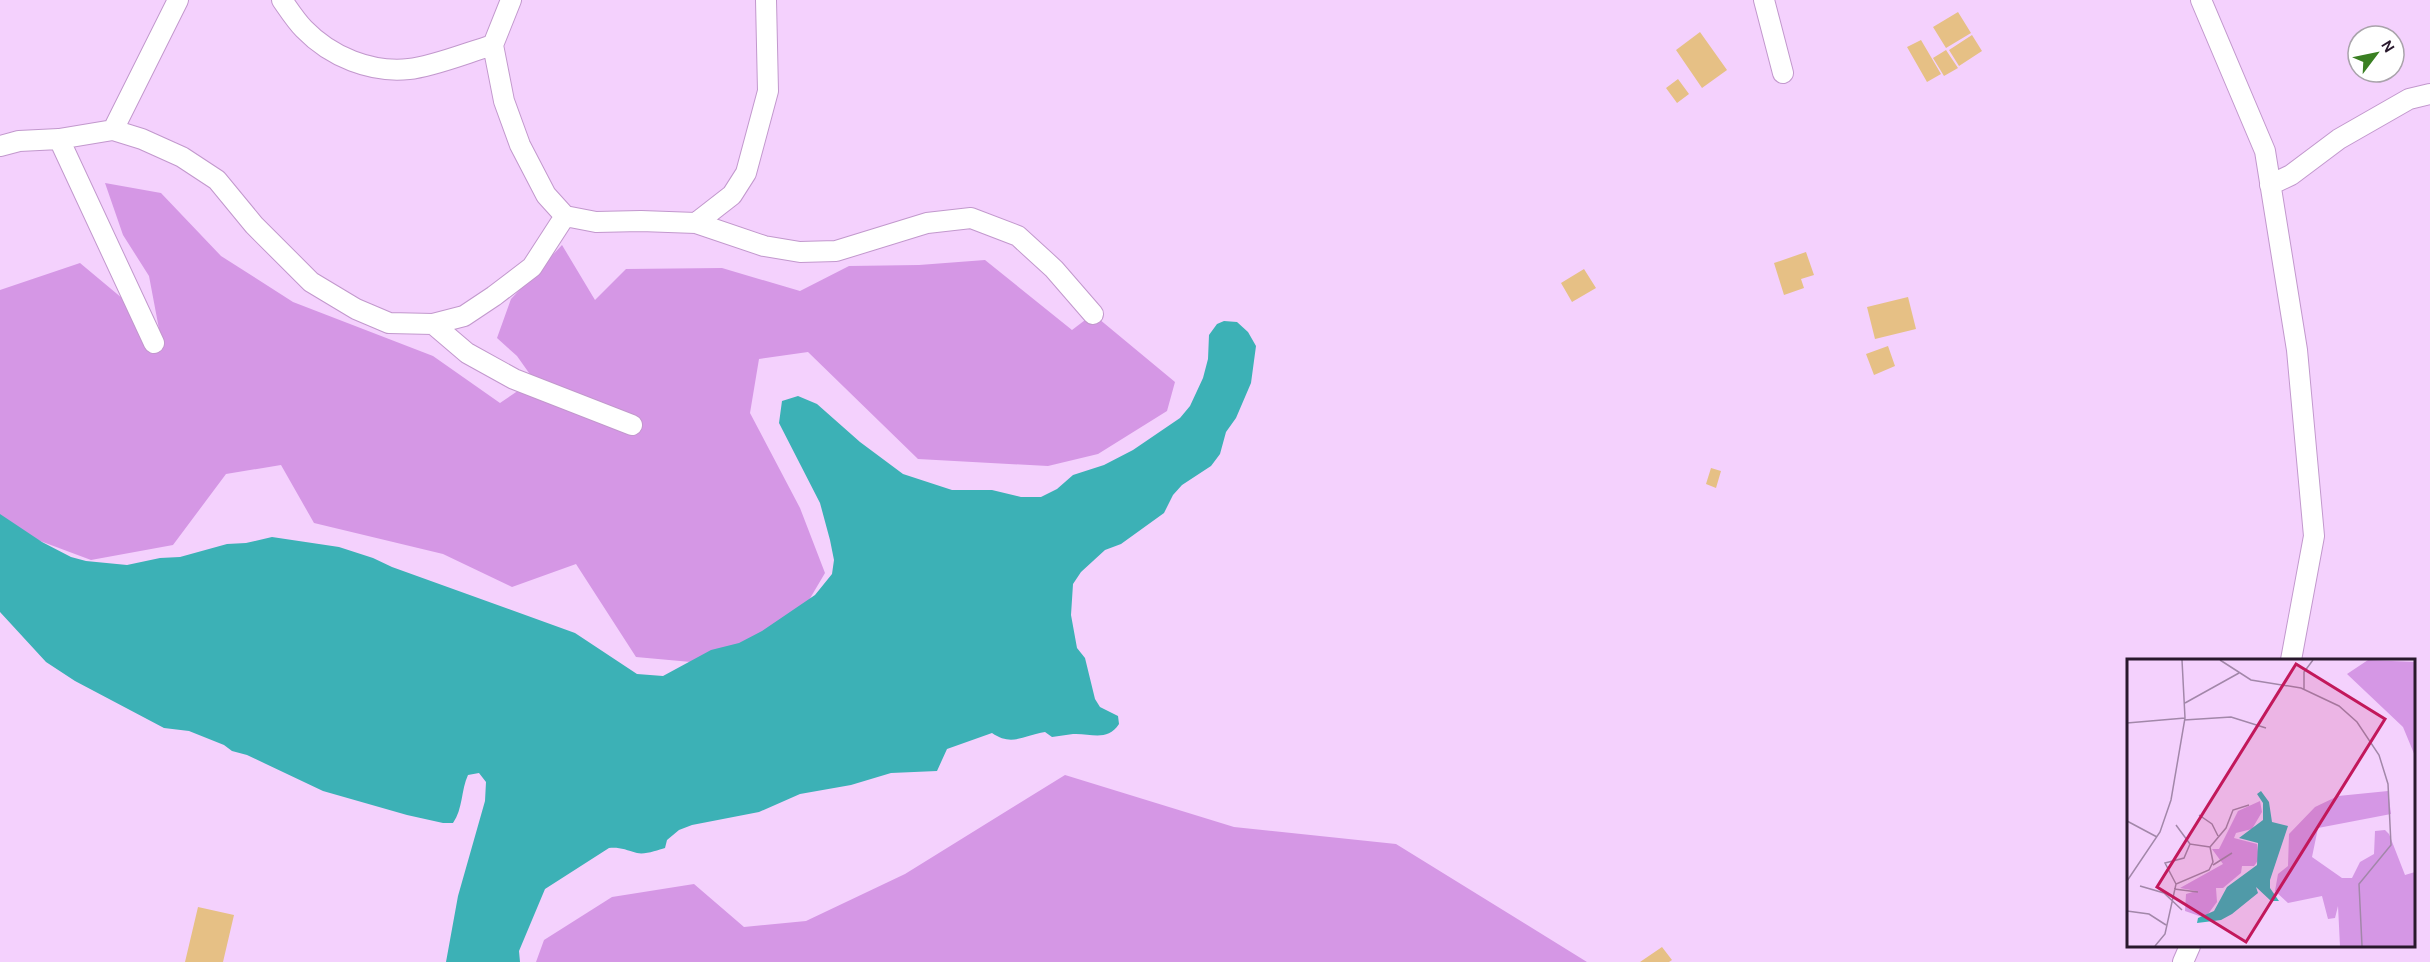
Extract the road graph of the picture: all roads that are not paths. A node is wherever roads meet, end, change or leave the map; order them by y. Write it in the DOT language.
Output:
graph roads {
  1 [pos="178,0"];
  2 [pos="282,0"];
  3 [pos="511,0"];
  4 [pos="766,0"];
  5 [pos="1764,0"];
  6 [pos="2201,0"];
  7 [pos="493,45"];
  8 [pos="1783,73"];
  9 [pos="2430,94"];
  10 [pos="113,130"];
  11 [pos="59,138"];
  12 [pos="0,146"];
  13 [pos="2270,184"];
  14 [pos="565,216"];
  15 [pos="696,223"];
  16 [pos="1093,314"];
  17 [pos="434,324"];
  18 [pos="154,343"];
  19 [pos="632,425"];
  20 [pos="2291,659"];
  21 [pos="2189,947"];
  22 [pos="2183,962"];
  1 -- 10 [label="street"];
  2 -- 7 [label="street"];
  3 -- 7 [label="street"];
  4 -- 15 [label="street"];
  5 -- 8 [label="street"];
  6 -- 13 [label="street"];
  7 -- 14 [label="street"];
  9 -- 13 [label="street"];
  10 -- 11 [label="street"];
  10 -- 17 [label="street"];
  11 -- 12 [label="street"];
  11 -- 18 [label="street"];
  13 -- 20 [label="street"];
  14 -- 15 [label="street"];
  14 -- 17 [label="street"];
  15 -- 16 [label="street"];
  17 -- 19 [label="street"];
  21 -- 22 [label="street"];
}
